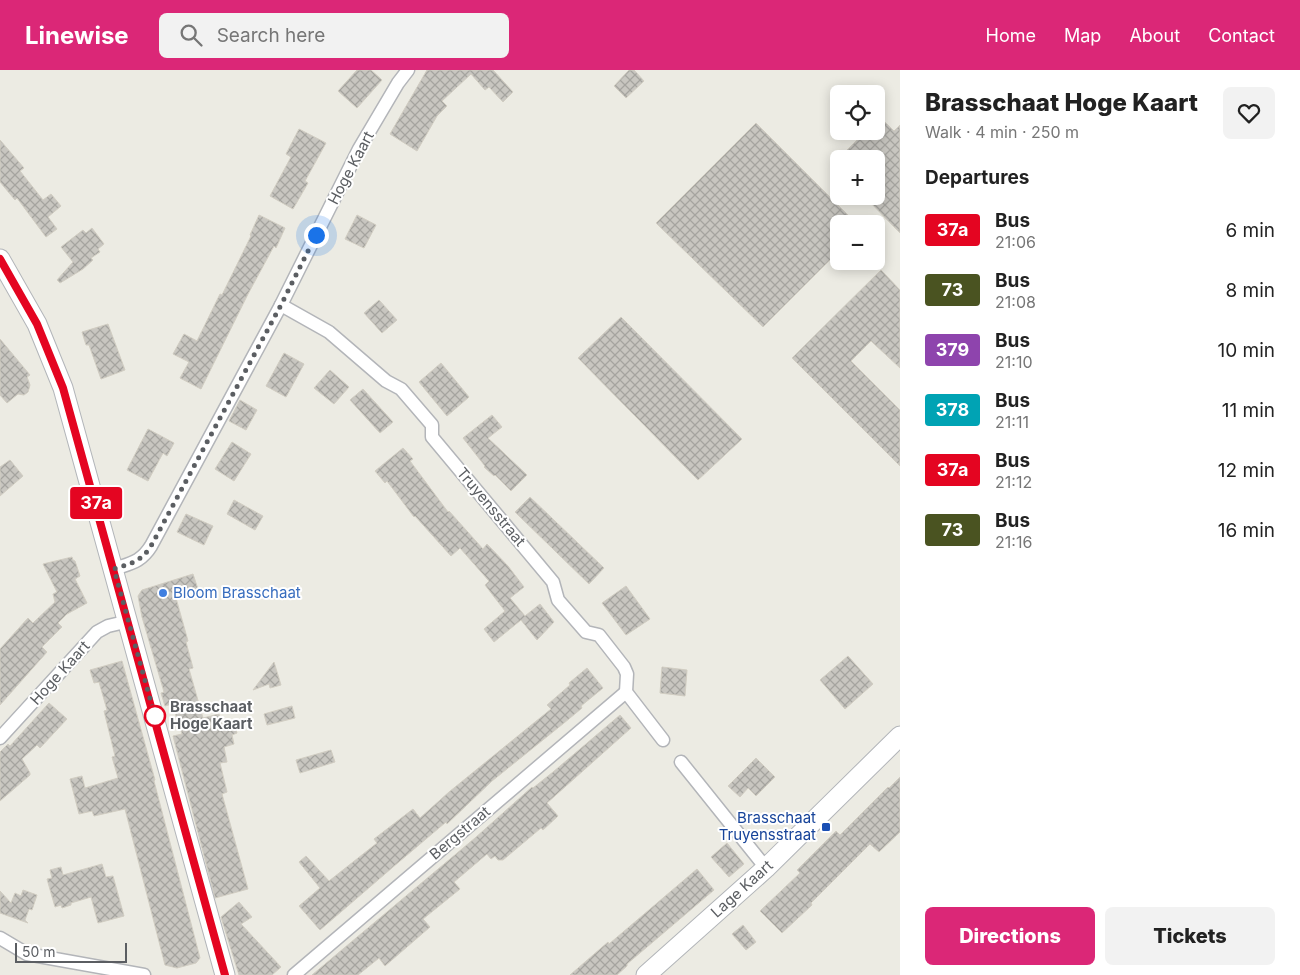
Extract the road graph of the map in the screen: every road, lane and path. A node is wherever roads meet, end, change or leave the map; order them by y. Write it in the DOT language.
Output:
graph roads {
  1 [pos="408,70"];
  2 [pos="0,259"];
  3 [pos="281,305"];
  4 [pos="114,569"];
  5 [pos="129,621"];
  6 [pos="626,692"];
  7 [pos="900,736"];
  8 [pos="0,738"];
  9 [pos="663,740"];
  10 [pos="681,762"];
  11 [pos="766,868"];
  12 [pos="0,938"];
  13 [pos="144,975"];
  14 [pos="225,975"];
  15 [pos="294,975"];
  16 [pos="646,975"];
  1 -- 3 [label="street, Hoge Kaart"];
  2 -- 4 [label="street"];
  3 -- 4 [label="street, Hoge Kaart"];
  3 -- 6 [label="street, Truyensstraat"];
  4 -- 5 [label="street"];
  5 -- 8 [label="street, Hoge Kaart"];
  5 -- 14 [label="street"];
  6 -- 9 [label="street"];
  6 -- 15 [label="street, Bergstraat"];
  7 -- 11 [label="street, Lage Kaart"];
  10 -- 11 [label="street"];
  11 -- 16 [label="street, Lage Kaart"];
  12 -- 13 [label="street"];
}
